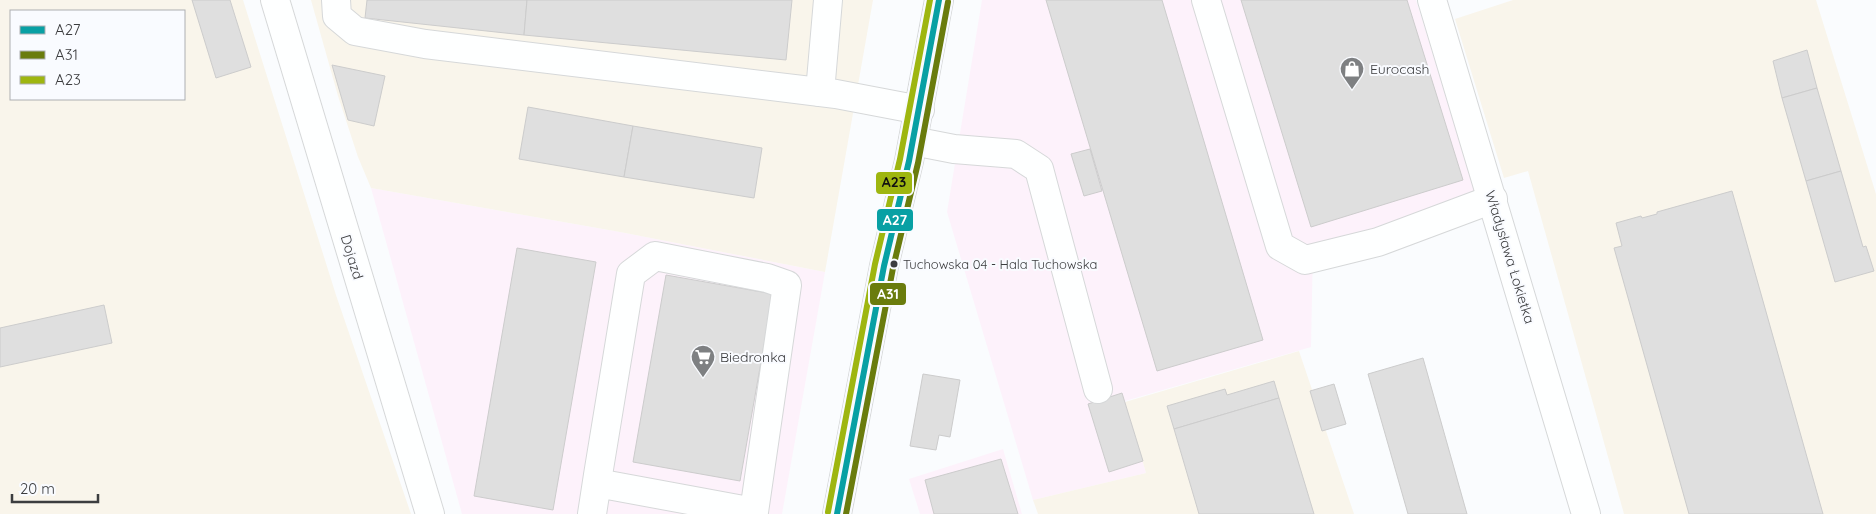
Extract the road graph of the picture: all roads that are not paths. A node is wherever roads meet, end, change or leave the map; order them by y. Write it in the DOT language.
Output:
graph roads {
  1 [pos="275,0"];
  2 [pos="336,0"];
  3 [pos="828,0"];
  4 [pos="939,0"];
  5 [pos="1206,0"];
  6 [pos="1432,0"];
  7 [pos="820,92"];
  8 [pos="920,110"];
  9 [pos="913,141"];
  10 [pos="1493,199"];
  11 [pos="1098,389"];
  12 [pos="597,483"];
  13 [pos="430,514"];
  14 [pos="592,514"];
  15 [pos="837,514"];
  16 [pos="1586,514"];
  1 -- 13 [label="street, Dojazd"];
  2 -- 7 [label="street"];
  3 -- 7 [label="street"];
  4 -- 8 [label="street"];
  5 -- 10 [label="street"];
  6 -- 10 [label="street, Władysława Łokietka"];
  7 -- 8 [label="street"];
  8 -- 9 [label="street"];
  9 -- 11 [label="street"];
  9 -- 15 [label="street"];
  10 -- 16 [label="street, Władysława Łokietka"];
  12 -- 12 [label="street"];
  12 -- 14 [label="street"];
}
